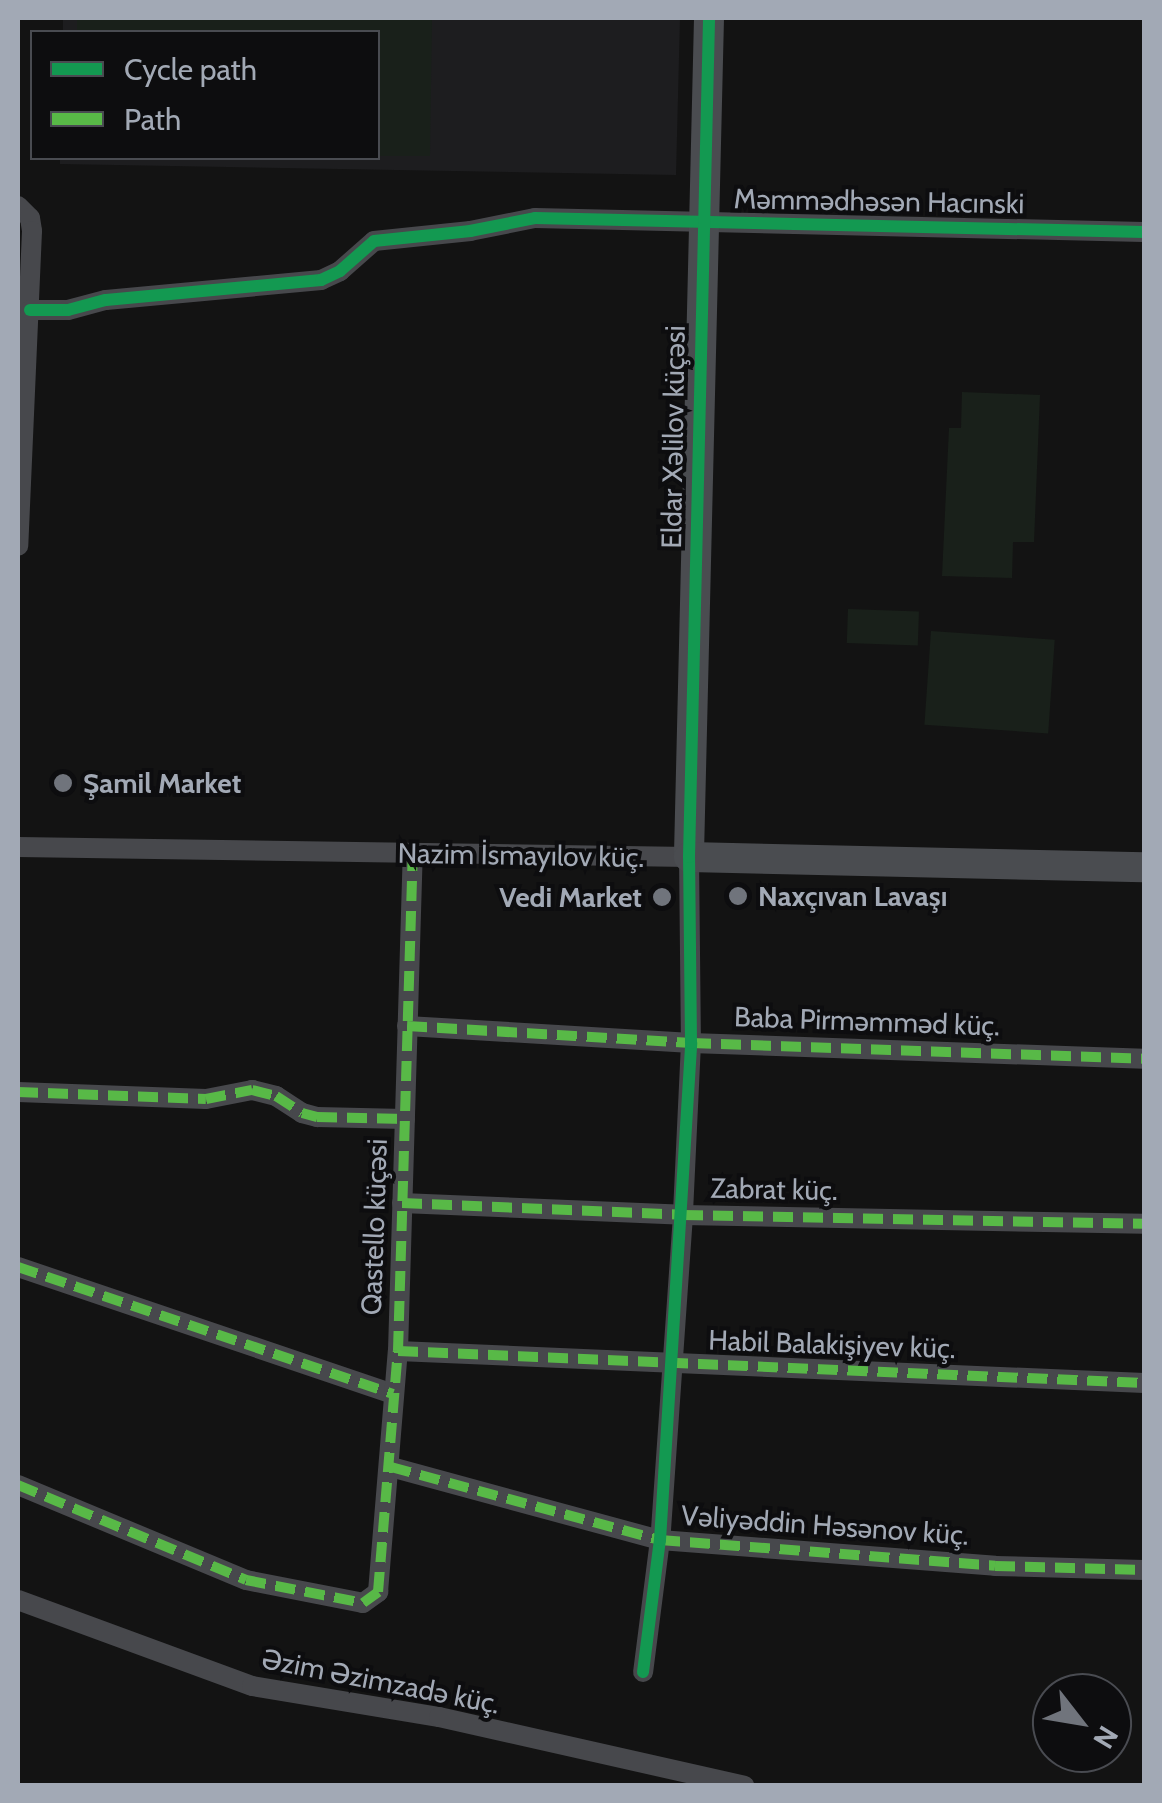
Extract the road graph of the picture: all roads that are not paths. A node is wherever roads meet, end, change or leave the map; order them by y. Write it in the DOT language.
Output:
graph roads {
  1 [pos="709,18"];
  2 [pos="18,206"];
  3 [pos="703,222"];
  4 [pos="1144,232"];
  5 [pos="30,310"];
  6 [pos="18,546"];
  7 [pos="18,848"];
  8 [pos="413,853"];
  9 [pos="690,858"];
  10 [pos="1144,868"];
  11 [pos="407,1026"];
  12 [pos="691,1042"];
  13 [pos="1144,1059"];
  14 [pos="18,1092"];
  15 [pos="404,1119"];
  16 [pos="402,1203"];
  17 [pos="683,1215"];
  18 [pos="1144,1224"];
  19 [pos="18,1268"];
  20 [pos="398,1351"];
  21 [pos="672,1366"];
  22 [pos="1144,1383"];
  23 [pos="393,1394"];
  24 [pos="391,1467"];
  25 [pos="18,1485"];
  26 [pos="660,1540"];
  27 [pos="1144,1570"];
  28 [pos="18,1600"];
  29 [pos="644,1672"];
  30 [pos="744,1786"];
  1 -- 3 [label="street, Eldar Xəlilov küçəsi"];
  2 -- 5 [label="street"];
  3 -- 4 [label="street, Məmmədhəsən Hacınski"];
  3 -- 5 [label="street, Məmmədhəsən Hacınski"];
  3 -- 9 [label="street, Eldar Xəlilov küçəsi"];
  5 -- 6 [label="street"];
  7 -- 8 [label="street, Nazim İsmayılov küç."];
  8 -- 9 [label="street, Nazim İsmayılov küç."];
  8 -- 11 [label="street, Qastello küçəsi"];
  9 -- 10 [label="street, Nazim İsmayılov küç."];
  9 -- 12 [label="street"];
  11 -- 12 [label="street, Baba Pirməmməd küç."];
  11 -- 15 [label="street, Qastello küçəsi"];
  12 -- 13 [label="street, Baba Pirməmməd küç."];
  12 -- 17 [label="street"];
  14 -- 15 [label="street"];
  15 -- 16 [label="street, Qastello küçəsi"];
  16 -- 17 [label="street, Zabrat küç."];
  16 -- 20 [label="street, Qastello küçəsi"];
  17 -- 18 [label="street, Zabrat küç."];
  17 -- 21 [label="street"];
  19 -- 23 [label="street"];
  20 -- 21 [label="street, Habil Balakişiyev küç."];
  20 -- 23 [label="street, Qastello küçəsi"];
  21 -- 22 [label="street, Habil Balakişiyev küç."];
  21 -- 26 [label="street"];
  23 -- 24 [label="street, Qastello küçəsi"];
  24 -- 25 [label="street, Qastello küçəsi"];
  24 -- 26 [label="street, Vəliyəddin Həsənov küç."];
  26 -- 27 [label="street, Vəliyəddin Həsənov küç."];
  26 -- 29 [label="street"];
  28 -- 30 [label="street, Əzim Əzimzadə küç."];
}
